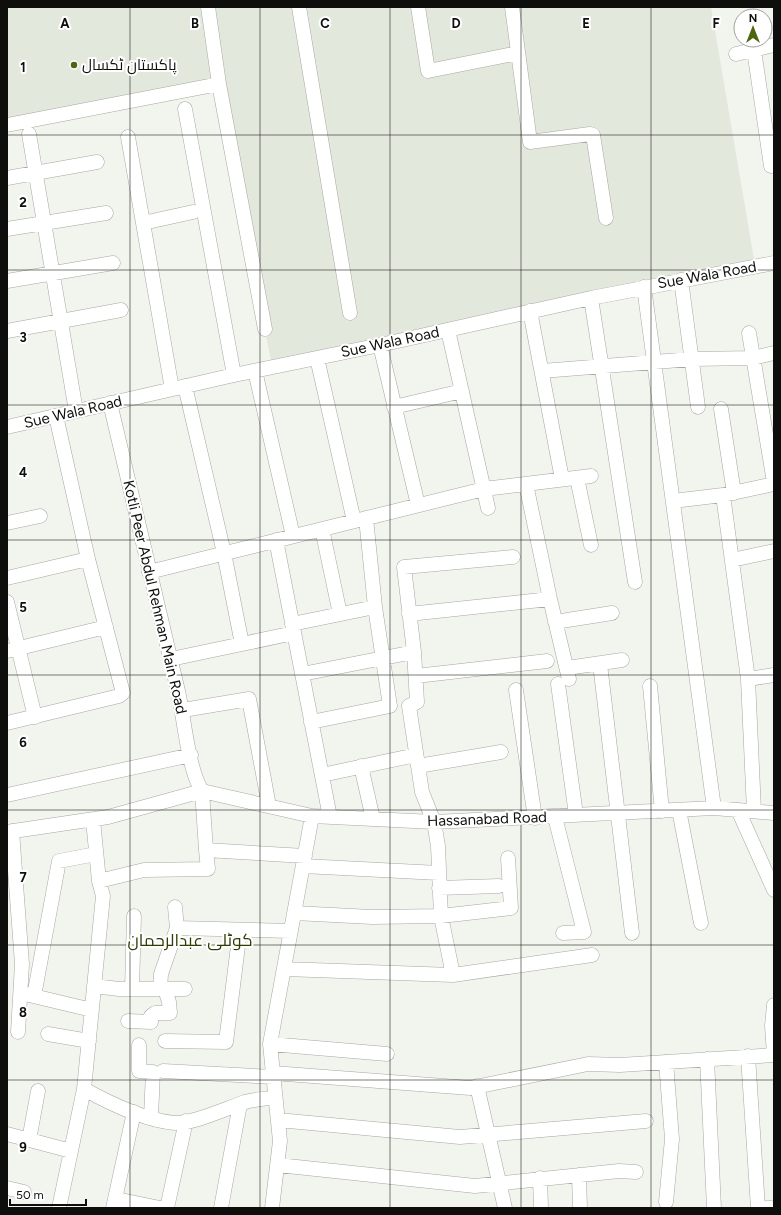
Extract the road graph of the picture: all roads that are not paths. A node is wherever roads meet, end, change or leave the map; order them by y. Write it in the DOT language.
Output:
graph roads {
  1 [pos="208,7"];
  2 [pos="299,7"];
  3 [pos="418,7"];
  4 [pos="512,7"];
  5 [pos="774,45"];
  6 [pos="754,50"];
  7 [pos="518,53"];
  8 [pos="736,54"];
  9 [pos="219,84"];
  10 [pos="185,109"];
  11 [pos="7,125"];
  12 [pos="30,134"];
  13 [pos="128,137"];
  14 [pos="97,162"];
  15 [pos="771,166"];
  16 [pos="36,173"];
  17 [pos="7,178"];
  18 [pos="193,212"];
  19 [pos="106,213"];
  20 [pos="606,218"];
  21 [pos="44,223"];
  22 [pos="143,223"];
  23 [pos="7,229"];
  24 [pos="113,263"];
  25 [pos="774,263"];
  26 [pos="53,274"];
  27 [pos="681,280"];
  28 [pos="7,281"];
  29 [pos="644,287"];
  30 [pos="591,298"];
  31 [pos="121,310"];
  32 [pos="530,311"];
  33 [pos="350,313"];
  34 [pos="61,322"];
  35 [pos="265,329"];
  36 [pos="448,330"];
  37 [pos="7,331"];
  38 [pos="749,333"];
  39 [pos="380,345"];
  40 [pos="774,353"];
  41 [pos="317,358"];
  42 [pos="753,358"];
  43 [pos="692,359"];
  44 [pos="654,362"];
  45 [pos="602,367"];
  46 [pos="255,371"];
  47 [pos="542,371"];
  48 [pos="234,375"];
  49 [pos="178,388"];
  50 [pos="462,391"];
  51 [pos="110,403"];
  52 [pos="394,407"];
  53 [pos="698,407"];
  54 [pos="721,409"];
  55 [pos="76,411"];
  56 [pos="56,416"];
  57 [pos="7,427"];
  58 [pos="562,479"];
  59 [pos="774,483"];
  60 [pos="526,484"];
  61 [pos="484,489"];
  62 [pos="728,494"];
  63 [pos="672,501"];
  64 [pos="418,505"];
  65 [pos="488,508"];
  66 [pos="40,516"];
  67 [pos="360,520"];
  68 [pos="7,523"];
  69 [pos="322,529"];
  70 [pos="293,536"];
  71 [pos="276,540"];
  72 [pos="591,545"];
  73 [pos="774,551"];
  74 [pos="224,553"];
  75 [pos="513,557"];
  76 [pos="88,559"];
  77 [pos="732,560"];
  78 [pos="149,572"];
  79 [pos="7,578"];
  80 [pos="634,582"];
  81 [pos="550,599"];
  82 [pos="7,602"];
  83 [pos="375,607"];
  84 [pos="612,613"];
  85 [pos="340,614"];
  86 [pos="409,614"];
  87 [pos="555,622"];
  88 [pos="106,627"];
  89 [pos="293,628"];
  90 [pos="242,644"];
  91 [pos="12,650"];
  92 [pos="414,652"];
  93 [pos="171,658"];
  94 [pos="383,658"];
  95 [pos="622,660"];
  96 [pos="547,661"];
  97 [pos="600,664"];
  98 [pos="302,674"];
  99 [pos="774,675"];
  100 [pos="416,676"];
  101 [pos="565,677"];
  102 [pos="748,679"];
  103 [pos="650,686"];
  104 [pos="516,690"];
  105 [pos="182,710"];
  106 [pos="35,717"];
  107 [pos="311,722"];
  108 [pos="7,723"];
  109 [pos="501,752"];
  110 [pos="191,754"];
  111 [pos="417,761"];
  112 [pos="362,766"];
  113 [pos="322,775"];
  114 [pos="202,791"];
  115 [pos="7,795"];
  116 [pos="269,806"];
  117 [pos="714,808"];
  118 [pos="679,810"];
  119 [pos="738,810"];
  120 [pos="662,811"];
  121 [pos="754,812"];
  122 [pos="617,813"];
  123 [pos="774,813"];
  124 [pos="312,816"];
  125 [pos="576,816"];
  126 [pos="330,817"];
  127 [pos="555,817"];
  128 [pos="535,818"];
  129 [pos="373,819"];
  130 [pos="93,820"];
  131 [pos="434,822"];
  132 [pos="10,831"];
  133 [pos="206,850"];
  134 [pos="96,854"];
  135 [pos="508,858"];
  136 [pos="304,861"];
  137 [pos="439,873"];
  138 [pos="100,882"];
  139 [pos="499,886"];
  140 [pos="440,888"];
  141 [pos="774,890"];
  142 [pos="175,907"];
  143 [pos="294,913"];
  144 [pos="134,916"];
  145 [pos="441,916"];
  146 [pos="702,922"];
  147 [pos="177,928"];
  148 [pos="240,930"];
  149 [pos="291,931"];
  150 [pos="563,933"];
  151 [pos="632,933"];
  152 [pos="592,955"];
  153 [pos="284,969"];
  154 [pos="453,975"];
  155 [pos="94,986"];
  156 [pos="185,988"];
  157 [pos="132,989"];
  158 [pos="162,989"];
  159 [pos="20,993"];
  160 [pos="34,996"];
  161 [pos="774,1005"];
  162 [pos="92,1010"];
  163 [pos="128,1021"];
  164 [pos="14,1030"];
  165 [pos="48,1034"];
  166 [pos="89,1041"];
  167 [pos="165,1041"];
  168 [pos="270,1044"];
  169 [pos="139,1045"];
  170 [pos="387,1054"];
  171 [pos="774,1054"];
  172 [pos="748,1056"];
  173 [pos="707,1059"];
  174 [pos="666,1062"];
  175 [pos="163,1071"];
  176 [pos="273,1075"];
  177 [pos="477,1086"];
  178 [pos="84,1089"];
  179 [pos="38,1091"];
  180 [pos="275,1097"];
  181 [pos="240,1104"];
  182 [pos="134,1112"];
  183 [pos="151,1117"];
  184 [pos="278,1120"];
  185 [pos="646,1120"];
  186 [pos="186,1121"];
  187 [pos="7,1134"];
  188 [pos="488,1134"];
  189 [pos="29,1140"];
  190 [pos="71,1150"];
  191 [pos="278,1165"];
  192 [pos="636,1172"];
  193 [pos="579,1175"];
  194 [pos="540,1178"];
  195 [pos="498,1182"];
  196 [pos="7,1188"];
  197 [pos="24,1192"];
  198 [pos="666,1202"];
  199 [pos="115,1204"];
  200 [pos="59,1208"];
  201 [pos="160,1208"];
  202 [pos="167,1208"];
  203 [pos="222,1208"];
  204 [pos="272,1208"];
  205 [pos="505,1208"];
  206 [pos="541,1208"];
  207 [pos="580,1208"];
  208 [pos="714,1208"];
  209 [pos="758,1208"];
  210 [pos="767,1208"];
  211 [pos="772,1208"];
  1 -- 9 [label="street"];
  2 -- 33 [label="street"];
  3 -- 7 [label="street"];
  4 -- 7 [label="street"];
  5 -- 6 [label="street"];
  6 -- 8 [label="street"];
  6 -- 15 [label="street"];
  7 -- 20 [label="street"];
  9 -- 11 [label="street"];
  9 -- 35 [label="street"];
  10 -- 48 [label="street"];
  12 -- 16 [label="street"];
  13 -- 22 [label="street"];
  14 -- 16 [label="street"];
  16 -- 17 [label="street"];
  16 -- 21 [label="street"];
  18 -- 22 [label="street"];
  19 -- 21 [label="street"];
  21 -- 23 [label="street"];
  21 -- 26 [label="street"];
  22 -- 49 [label="street"];
  24 -- 26 [label="street"];
  25 -- 27 [label="street, Sue Wala Road"];
  26 -- 28 [label="street"];
  26 -- 34 [label="street"];
  27 -- 29 [label="street, Sue Wala Road"];
  27 -- 43 [label="street"];
  29 -- 30 [label="street, Sue Wala Road"];
  29 -- 44 [label="street"];
  30 -- 32 [label="street, Sue Wala Road"];
  30 -- 45 [label="street"];
  31 -- 34 [label="street"];
  32 -- 36 [label="street, Sue Wala Road"];
  32 -- 47 [label="street"];
  34 -- 37 [label="street"];
  34 -- 55 [label="street"];
  36 -- 39 [label="street, Sue Wala Road"];
  36 -- 50 [label="street"];
  38 -- 42 [label="street"];
  39 -- 41 [label="street, Sue Wala Road"];
  39 -- 52 [label="street"];
  40 -- 42 [label="street"];
  41 -- 46 [label="street, Sue Wala Road"];
  41 -- 67 [label="street"];
  42 -- 43 [label="street"];
  42 -- 59 [label="street"];
  43 -- 44 [label="street"];
  43 -- 53 [label="street"];
  44 -- 45 [label="street"];
  44 -- 63 [label="street"];
  45 -- 47 [label="street"];
  45 -- 80 [label="street"];
  46 -- 48 [label="street, Sue Wala Road"];
  46 -- 70 [label="street"];
  47 -- 58 [label="street"];
  48 -- 49 [label="street, Sue Wala Road"];
  49 -- 51 [label="street, Sue Wala Road"];
  49 -- 74 [label="street"];
  50 -- 52 [label="street"];
  50 -- 61 [label="street"];
  51 -- 55 [label="street, Sue Wala Road"];
  51 -- 78 [label="street, Kotli Peer Abdul Rehman Main Road"];
  52 -- 64 [label="street"];
  54 -- 62 [label="street"];
  55 -- 56 [label="street, Sue Wala Road"];
  56 -- 57 [label="street, Sue Wala Road"];
  56 -- 76 [label="street"];
  58 -- 60 [label="street"];
  58 -- 72 [label="street"];
  59 -- 62 [label="street"];
  60 -- 61 [label="street"];
  60 -- 81 [label="street"];
  61 -- 64 [label="street"];
  61 -- 65 [label="street"];
  62 -- 63 [label="street"];
  62 -- 77 [label="street"];
  63 -- 117 [label="street"];
  64 -- 67 [label="street"];
  66 -- 68 [label="street"];
  67 -- 69 [label="street"];
  67 -- 83 [label="street"];
  69 -- 70 [label="street"];
  69 -- 85 [label="street"];
  70 -- 71 [label="street"];
  71 -- 74 [label="street"];
  71 -- 89 [label="street"];
  73 -- 77 [label="street"];
  74 -- 78 [label="street"];
  74 -- 90 [label="street"];
  75 -- 86 [label="street"];
  76 -- 79 [label="street"];
  76 -- 88 [label="street"];
  77 -- 102 [label="street"];
  78 -- 93 [label="street, Kotli Peer Abdul Rehman Main Road"];
  81 -- 86 [label="street"];
  81 -- 87 [label="street"];
  82 -- 91 [label="street"];
  83 -- 85 [label="street"];
  83 -- 94 [label="street"];
  84 -- 87 [label="street"];
  85 -- 89 [label="street"];
  86 -- 92 [label="street"];
  87 -- 101 [label="street"];
  88 -- 91 [label="street"];
  88 -- 106 [label="street"];
  89 -- 90 [label="street"];
  89 -- 98 [label="street"];
  90 -- 93 [label="street"];
  91 -- 106 [label="street"];
  92 -- 94 [label="street"];
  92 -- 100 [label="street"];
  93 -- 105 [label="street, Kotli Peer Abdul Rehman Main Road"];
  94 -- 98 [label="street"];
  94 -- 107 [label="street"];
  95 -- 97 [label="street"];
  96 -- 100 [label="street"];
  97 -- 101 [label="street"];
  97 -- 122 [label="street"];
  98 -- 107 [label="street"];
  99 -- 102 [label="street"];
  100 -- 111 [label="street"];
  101 -- 125 [label="street"];
  102 -- 121 [label="street"];
  103 -- 120 [label="street"];
  104 -- 128 [label="street"];
  105 -- 110 [label="street, Kotli Peer Abdul Rehman Main Road"];
  105 -- 116 [label="street"];
  106 -- 108 [label="street"];
  107 -- 113 [label="street"];
  109 -- 111 [label="street"];
  110 -- 114 [label="street, Kotli Peer Abdul Rehman Main Road"];
  110 -- 115 [label="street"];
  111 -- 112 [label="street"];
  111 -- 131 [label="street"];
  112 -- 113 [label="street"];
  112 -- 129 [label="street"];
  113 -- 126 [label="street"];
  114 -- 116 [label="street, Hassanabad Road"];
  114 -- 130 [label="street"];
  114 -- 133 [label="street, Kotli Peer Abdul Rehman Main Road"];
  116 -- 124 [label="street, Hassanabad Road"];
  117 -- 118 [label="street, Hassanabad Road"];
  117 -- 119 [label="street, Hassanabad Road"];
  118 -- 120 [label="street, Hassanabad Road"];
  118 -- 146 [label="street"];
  119 -- 121 [label="street, Hassanabad Road"];
  119 -- 141 [label="street"];
  120 -- 122 [label="street, Hassanabad Road"];
  121 -- 123 [label="street, Hassanabad Road"];
  122 -- 125 [label="street, Hassanabad Road"];
  122 -- 151 [label="street"];
  124 -- 126 [label="street, Hassanabad Road"];
  124 -- 136 [label="street"];
  125 -- 127 [label="street, Hassanabad Road"];
  126 -- 129 [label="street, Hassanabad Road"];
  127 -- 128 [label="street, Hassanabad Road"];
  127 -- 150 [label="street"];
  128 -- 131 [label="street, Hassanabad Road"];
  129 -- 131 [label="street, Hassanabad Road"];
  130 -- 132 [label="street"];
  130 -- 134 [label="street"];
  131 -- 137 [label="street"];
  132 -- 159 [label="street"];
  133 -- 136 [label="street"];
  133 -- 138 [label="street, Kotli Peer Abdul Rehman Main Road"];
  134 -- 138 [label="street"];
  134 -- 160 [label="street"];
  135 -- 145 [label="street"];
  136 -- 137 [label="street"];
  136 -- 143 [label="street"];
  137 -- 140 [label="street"];
  138 -- 155 [label="street"];
  139 -- 140 [label="street"];
  140 -- 145 [label="street"];
  142 -- 147 [label="street"];
  143 -- 145 [label="street"];
  143 -- 149 [label="street"];
  144 -- 157 [label="street"];
  145 -- 154 [label="street"];
  147 -- 148 [label="street"];
  147 -- 158 [label="street"];
  148 -- 149 [label="street"];
  148 -- 167 [label="street"];
  149 -- 153 [label="street"];
  152 -- 154 [label="street"];
  153 -- 154 [label="street"];
  153 -- 168 [label="street"];
  155 -- 157 [label="street"];
  155 -- 162 [label="street"];
  156 -- 158 [label="street"];
  157 -- 158 [label="street"];
  158 -- 163 [label="street"];
  159 -- 160 [label="street"];
  159 -- 164 [label="street"];
  160 -- 162 [label="street"];
  161 -- 171 [label="street"];
  162 -- 166 [label="street"];
  165 -- 166 [label="street"];
  166 -- 178 [label="street"];
  168 -- 170 [label="street"];
  168 -- 176 [label="street"];
  169 -- 183 [label="street"];
  171 -- 172 [label="street"];
  172 -- 173 [label="street"];
  172 -- 209 [label="street"];
  173 -- 174 [label="street"];
  173 -- 208 [label="street"];
  174 -- 177 [label="street"];
  174 -- 198 [label="street"];
  175 -- 176 [label="street"];
  176 -- 177 [label="street"];
  176 -- 180 [label="street"];
  177 -- 188 [label="street"];
  178 -- 182 [label="street"];
  178 -- 190 [label="street"];
  179 -- 189 [label="street"];
  180 -- 181 [label="street"];
  180 -- 184 [label="street"];
  181 -- 186 [label="street"];
  181 -- 203 [label="street"];
  182 -- 183 [label="street"];
  182 -- 199 [label="street"];
  183 -- 186 [label="street"];
  184 -- 188 [label="street"];
  184 -- 191 [label="street"];
  185 -- 188 [label="street"];
  186 -- 202 [label="street"];
  187 -- 189 [label="street"];
  188 -- 195 [label="street"];
  189 -- 190 [label="street"];
  190 -- 200 [label="street"];
  191 -- 195 [label="street"];
  191 -- 204 [label="street"];
  192 -- 193 [label="street"];
  193 -- 194 [label="street"];
  193 -- 207 [label="street"];
  194 -- 195 [label="street"];
  194 -- 206 [label="street"];
  195 -- 205 [label="street"];
  196 -- 197 [label="street"];
  199 -- 201 [label="street"];
  210 -- 211 [label="street"];
}
